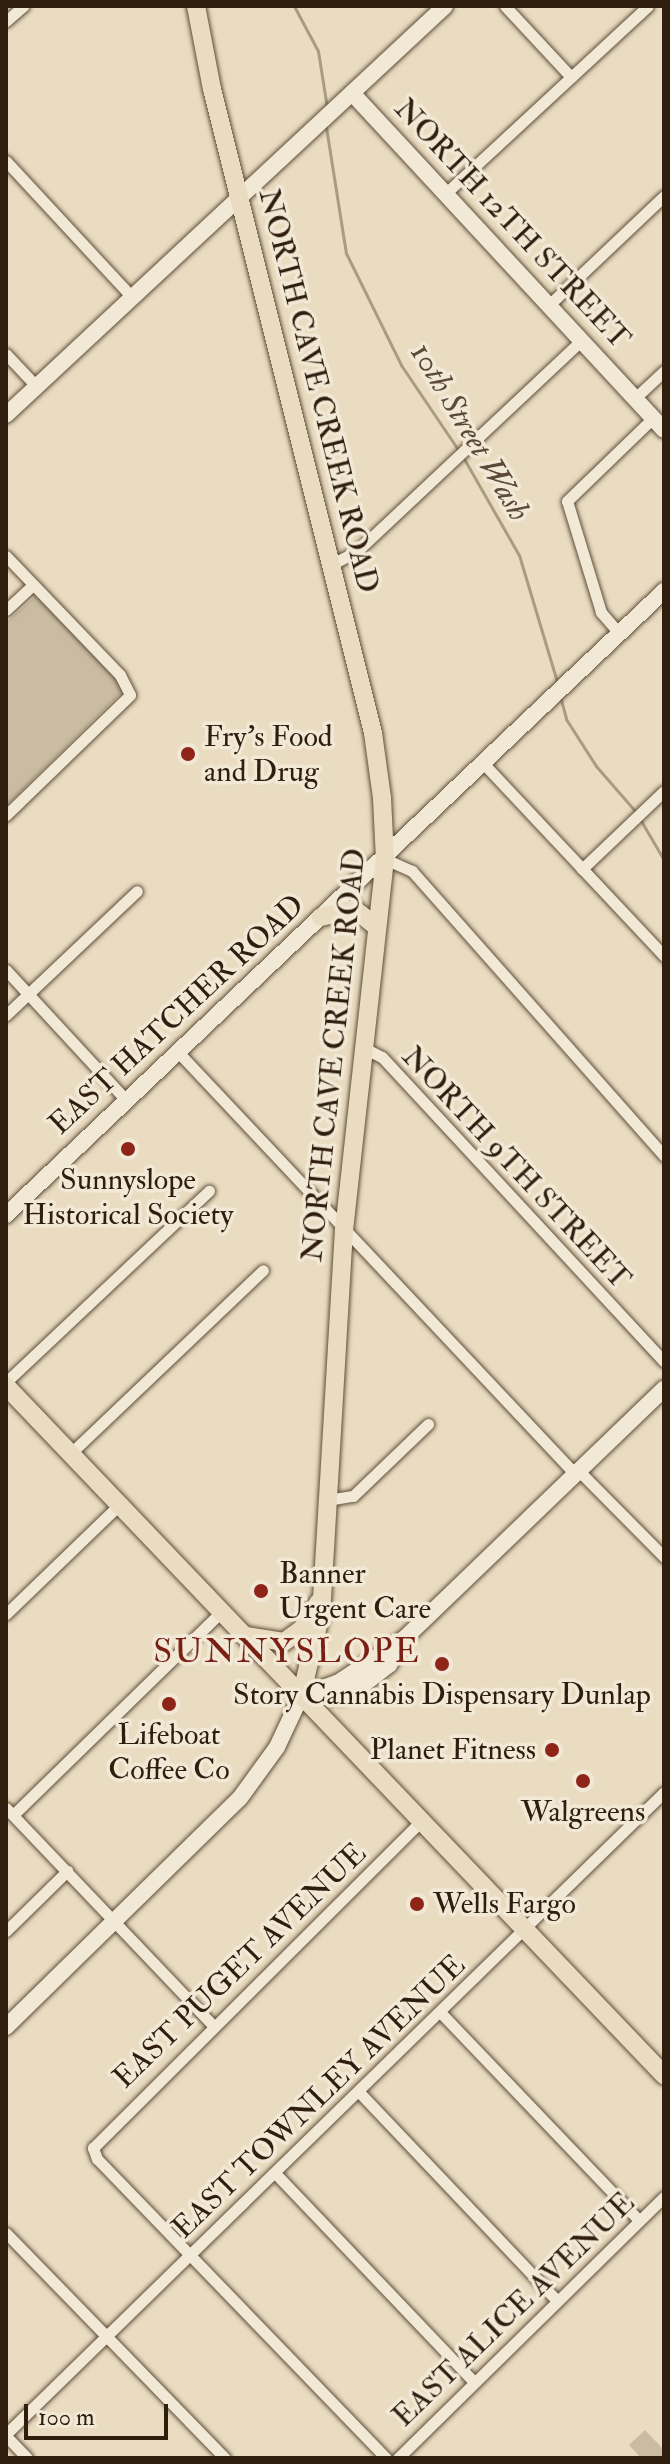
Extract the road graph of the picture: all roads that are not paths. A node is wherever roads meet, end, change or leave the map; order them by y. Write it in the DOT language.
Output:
graph roads {
  1 [pos="23,6"];
  2 [pos="196,6"];
  3 [pos="445,6"];
  4 [pos="505,6"];
  5 [pos="648,6"];
  6 [pos="6,21"];
  7 [pos="571,77"];
  8 [pos="352,93"];
  9 [pos="6,161"];
  10 [pos="446,193"];
  11 [pos="241,196"];
  12 [pos="664,196"];
  13 [pos="133,298"];
  14 [pos="550,304"];
  15 [pos="582,340"];
  16 [pos="6,354"];
  17 [pos="664,371"];
  18 [pos="37,387"];
  19 [pos="635,398"];
  20 [pos="6,415"];
  21 [pos="658,424"];
  22 [pos="6,556"];
  23 [pos="332,564"];
  24 [pos="33,585"];
  25 [pos="664,591"];
  26 [pos="6,610"];
  27 [pos="619,633"];
  28 [pos="483,763"];
  29 [pos="664,791"];
  30 [pos="6,815"];
  31 [pos="385,859"];
  32 [pos="582,869"];
  33 [pos="137,891"];
  34 [pos="321,917"];
  35 [pos="377,927"];
  36 [pos="664,956"];
  37 [pos="6,970"];
  38 [pos="28,994"];
  39 [pos="6,1015"];
  40 [pos="362,1047"];
  41 [pos="178,1052"];
  42 [pos="126,1100"];
  43 [pos="664,1156"];
  44 [pos="209,1191"];
  45 [pos="6,1215"];
  46 [pos="344,1229"];
  47 [pos="263,1270"];
  48 [pos="664,1362"];
  49 [pos="6,1384"];
  50 [pos="664,1389"];
  51 [pos="428,1424"];
  52 [pos="71,1453"];
  53 [pos="577,1473"];
  54 [pos="327,1500"];
  55 [pos="120,1504"];
  56 [pos="664,1557"];
  57 [pos="323,1592"];
  58 [pos="9,1607"];
  59 [pos="221,1612"];
  60 [pos="240,1633"];
  61 [pos="301,1696"];
  62 [pos="664,1792"];
  63 [pos="10,1812"];
  64 [pos="422,1820"];
  65 [pos="67,1871"];
  66 [pos="116,1921"];
  67 [pos="6,1931"];
  68 [pos="525,1931"];
  69 [pos="440,2012"];
  70 [pos="213,2025"];
  71 [pos="6,2027"];
  72 [pos="664,2075"];
  73 [pos="359,2092"];
  74 [pos="275,2173"];
  75 [pos="664,2197"];
  76 [pos="639,2220"];
  77 [pos="6,2233"];
  78 [pos="192,2256"];
  79 [pos="557,2301"];
  80 [pos="107,2336"];
  81 [pos="474,2382"];
  82 [pos="6,2435"];
  83 [pos="27,2458"];
  84 [pos="225,2458"];
  85 [pos="386,2458"];
  86 [pos="398,2458"];
  1 -- 6 [label="street"];
  2 -- 11 [label="main road, NORTH CAVE CREEK ROAD"];
  3 -- 8 [label="street"];
  4 -- 7 [label="street"];
  5 -- 7 [label="street"];
  7 -- 10 [label="street"];
  8 -- 10 [label="street, NORTH 12TH STREET"];
  8 -- 11 [label="street"];
  9 -- 13 [label="street"];
  10 -- 14 [label="street, NORTH 12TH STREET"];
  11 -- 13 [label="street"];
  11 -- 23 [label="main road, NORTH CAVE CREEK ROAD"];
  12 -- 14 [label="street"];
  13 -- 18 [label="street"];
  14 -- 15 [label="street, NORTH 12TH STREET"];
  15 -- 19 [label="street, NORTH 12TH STREET"];
  15 -- 23 [label="street"];
  16 -- 18 [label="street"];
  17 -- 19 [label="street"];
  18 -- 20 [label="street"];
  19 -- 21 [label="street, NORTH 12TH STREET"];
  21 -- 27 [label="street"];
  22 -- 24 [label="street"];
  23 -- 31 [label="main road, NORTH CAVE CREEK ROAD"];
  24 -- 26 [label="street"];
  24 -- 30 [label="street"];
  25 -- 27 [label="street, EAST HATCHER ROAD"];
  27 -- 28 [label="street, EAST HATCHER ROAD"];
  28 -- 31 [label="street, EAST HATCHER ROAD"];
  28 -- 32 [label="street"];
  29 -- 32 [label="street"];
  31 -- 34 [label="street, EAST HATCHER ROAD"];
  31 -- 35 [label="main road, NORTH CAVE CREEK ROAD"];
  31 -- 43 [label="street"];
  32 -- 36 [label="street"];
  33 -- 38 [label="street"];
  34 -- 35 [label="main road"];
  34 -- 41 [label="street, EAST HATCHER ROAD"];
  35 -- 40 [label="main road, NORTH CAVE CREEK ROAD"];
  37 -- 38 [label="street"];
  38 -- 39 [label="street"];
  38 -- 42 [label="street"];
  40 -- 46 [label="main road, NORTH CAVE CREEK ROAD"];
  40 -- 48 [label="street, NORTH 9TH STREET"];
  41 -- 42 [label="street, EAST HATCHER ROAD"];
  41 -- 46 [label="street"];
  42 -- 45 [label="street, EAST HATCHER ROAD"];
  44 -- 49 [label="street"];
  46 -- 53 [label="street"];
  46 -- 54 [label="main road, NORTH CAVE CREEK ROAD"];
  47 -- 52 [label="street"];
  49 -- 52 [label="main road"];
  50 -- 53 [label="street"];
  51 -- 54 [label="street"];
  52 -- 55 [label="main road"];
  53 -- 56 [label="street"];
  53 -- 61 [label="street"];
  54 -- 57 [label="main road, NORTH CAVE CREEK ROAD"];
  55 -- 58 [label="street"];
  55 -- 59 [label="main road"];
  57 -- 60 [label="main road"];
  57 -- 61 [label="main road, NORTH CAVE CREEK ROAD"];
  59 -- 60 [label="main road"];
  59 -- 63 [label="street"];
  60 -- 61 [label="main road"];
  61 -- 64 [label="main road"];
  61 -- 66 [label="street"];
  62 -- 68 [label="street, EAST TOWNLEY AVENUE"];
  63 -- 65 [label="street"];
  64 -- 68 [label="main road"];
  64 -- 70 [label="street, EAST PUGET AVENUE"];
  65 -- 66 [label="street"];
  65 -- 67 [label="street"];
  66 -- 70 [label="street"];
  66 -- 71 [label="street"];
  68 -- 69 [label="street, EAST TOWNLEY AVENUE"];
  68 -- 72 [label="main road"];
  69 -- 73 [label="street, EAST TOWNLEY AVENUE"];
  69 -- 76 [label="street"];
  70 -- 78 [label="street, EAST PUGET AVENUE"];
  73 -- 74 [label="street, EAST TOWNLEY AVENUE"];
  73 -- 79 [label="street"];
  74 -- 78 [label="street, EAST TOWNLEY AVENUE"];
  74 -- 81 [label="street"];
  75 -- 76 [label="street, EAST ALICE AVENUE"];
  76 -- 79 [label="street, EAST ALICE AVENUE"];
  77 -- 80 [label="street"];
  78 -- 80 [label="street, EAST TOWNLEY AVENUE"];
  78 -- 85 [label="street"];
  79 -- 81 [label="street, EAST ALICE AVENUE"];
  80 -- 82 [label="street, EAST TOWNLEY AVENUE"];
  80 -- 84 [label="street"];
  81 -- 86 [label="street, EAST ALICE AVENUE"];
  82 -- 83 [label="street"];
}
